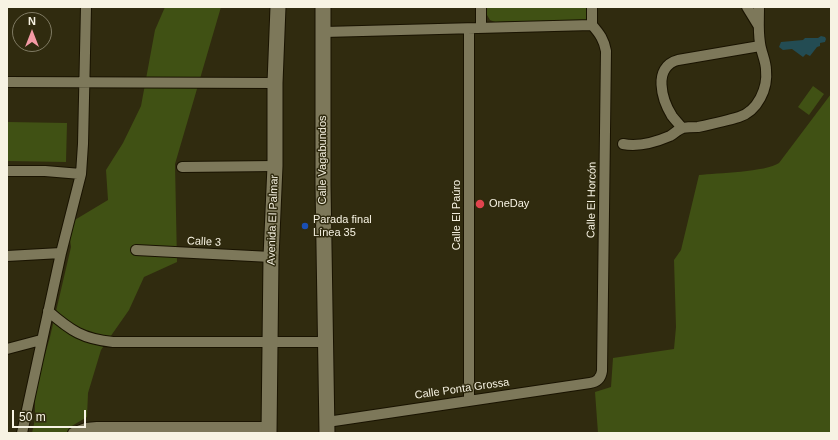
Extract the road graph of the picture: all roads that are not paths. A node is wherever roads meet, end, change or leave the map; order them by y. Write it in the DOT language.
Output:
graph roads {
  1 [pos="86,7"];
  2 [pos="278,7"];
  3 [pos="323,7"];
  4 [pos="481,7"];
  5 [pos="592,7"];
  6 [pos="747,8"];
  7 [pos="759,8"];
  8 [pos="758,25"];
  9 [pos="592,26"];
  10 [pos="481,28"];
  11 [pos="469,29"];
  12 [pos="324,32"];
  13 [pos="760,46"];
  14 [pos="7,82"];
  15 [pos="84,82"];
  16 [pos="275,83"];
  17 [pos="682,128"];
  18 [pos="623,144"];
  19 [pos="275,166"];
  20 [pos="182,167"];
  21 [pos="7,171"];
  22 [pos="80,174"];
  23 [pos="136,250"];
  24 [pos="61,253"];
  25 [pos="7,256"];
  26 [pos="271,257"];
  27 [pos="48,312"];
  28 [pos="41,340"];
  29 [pos="270,342"];
  30 [pos="326,342"];
  31 [pos="7,349"];
  32 [pos="598,379"];
  33 [pos="469,400"];
  34 [pos="327,427"];
  35 [pos="269,430"];
  36 [pos="22,433"];
  37 [pos="73,433"];
  1 -- 15 [label="street"];
  2 -- 16 [label="street, Avenida El Palmar"];
  3 -- 12 [label="street, Calle Vagabundos"];
  4 -- 10 [label="street"];
  5 -- 9 [label="street"];
  6 -- 8 [label="street"];
  7 -- 8 [label="street"];
  8 -- 13 [label="street"];
  9 -- 10 [label="street"];
  9 -- 32 [label="street, Calle El Horcón"];
  10 -- 11 [label="street"];
  11 -- 12 [label="street"];
  11 -- 33 [label="street, Calle El Paúro"];
  12 -- 30 [label="street, Calle Vagabundos"];
  13 -- 17 [label="street"];
  13 -- 17 [label="street"];
  14 -- 15 [label="street"];
  15 -- 16 [label="street"];
  15 -- 22 [label="street"];
  16 -- 19 [label="street, Avenida El Palmar"];
  17 -- 18 [label="street"];
  19 -- 20 [label="street"];
  19 -- 26 [label="street, Avenida El Palmar"];
  21 -- 22 [label="street"];
  22 -- 24 [label="street"];
  23 -- 26 [label="street, Calle 3"];
  24 -- 25 [label="street"];
  24 -- 27 [label="street"];
  26 -- 29 [label="street, Avenida El Palmar"];
  27 -- 28 [label="street"];
  27 -- 29 [label="street"];
  28 -- 31 [label="street"];
  28 -- 36 [label="street"];
  29 -- 30 [label="street"];
  29 -- 35 [label="street, Avenida El Palmar"];
  30 -- 34 [label="street, Calle Vagabundos"];
  32 -- 33 [label="street, Calle Ponta Grossa"];
  33 -- 34 [label="street, Calle Ponta Grossa"];
  35 -- 37 [label="street"];
}
